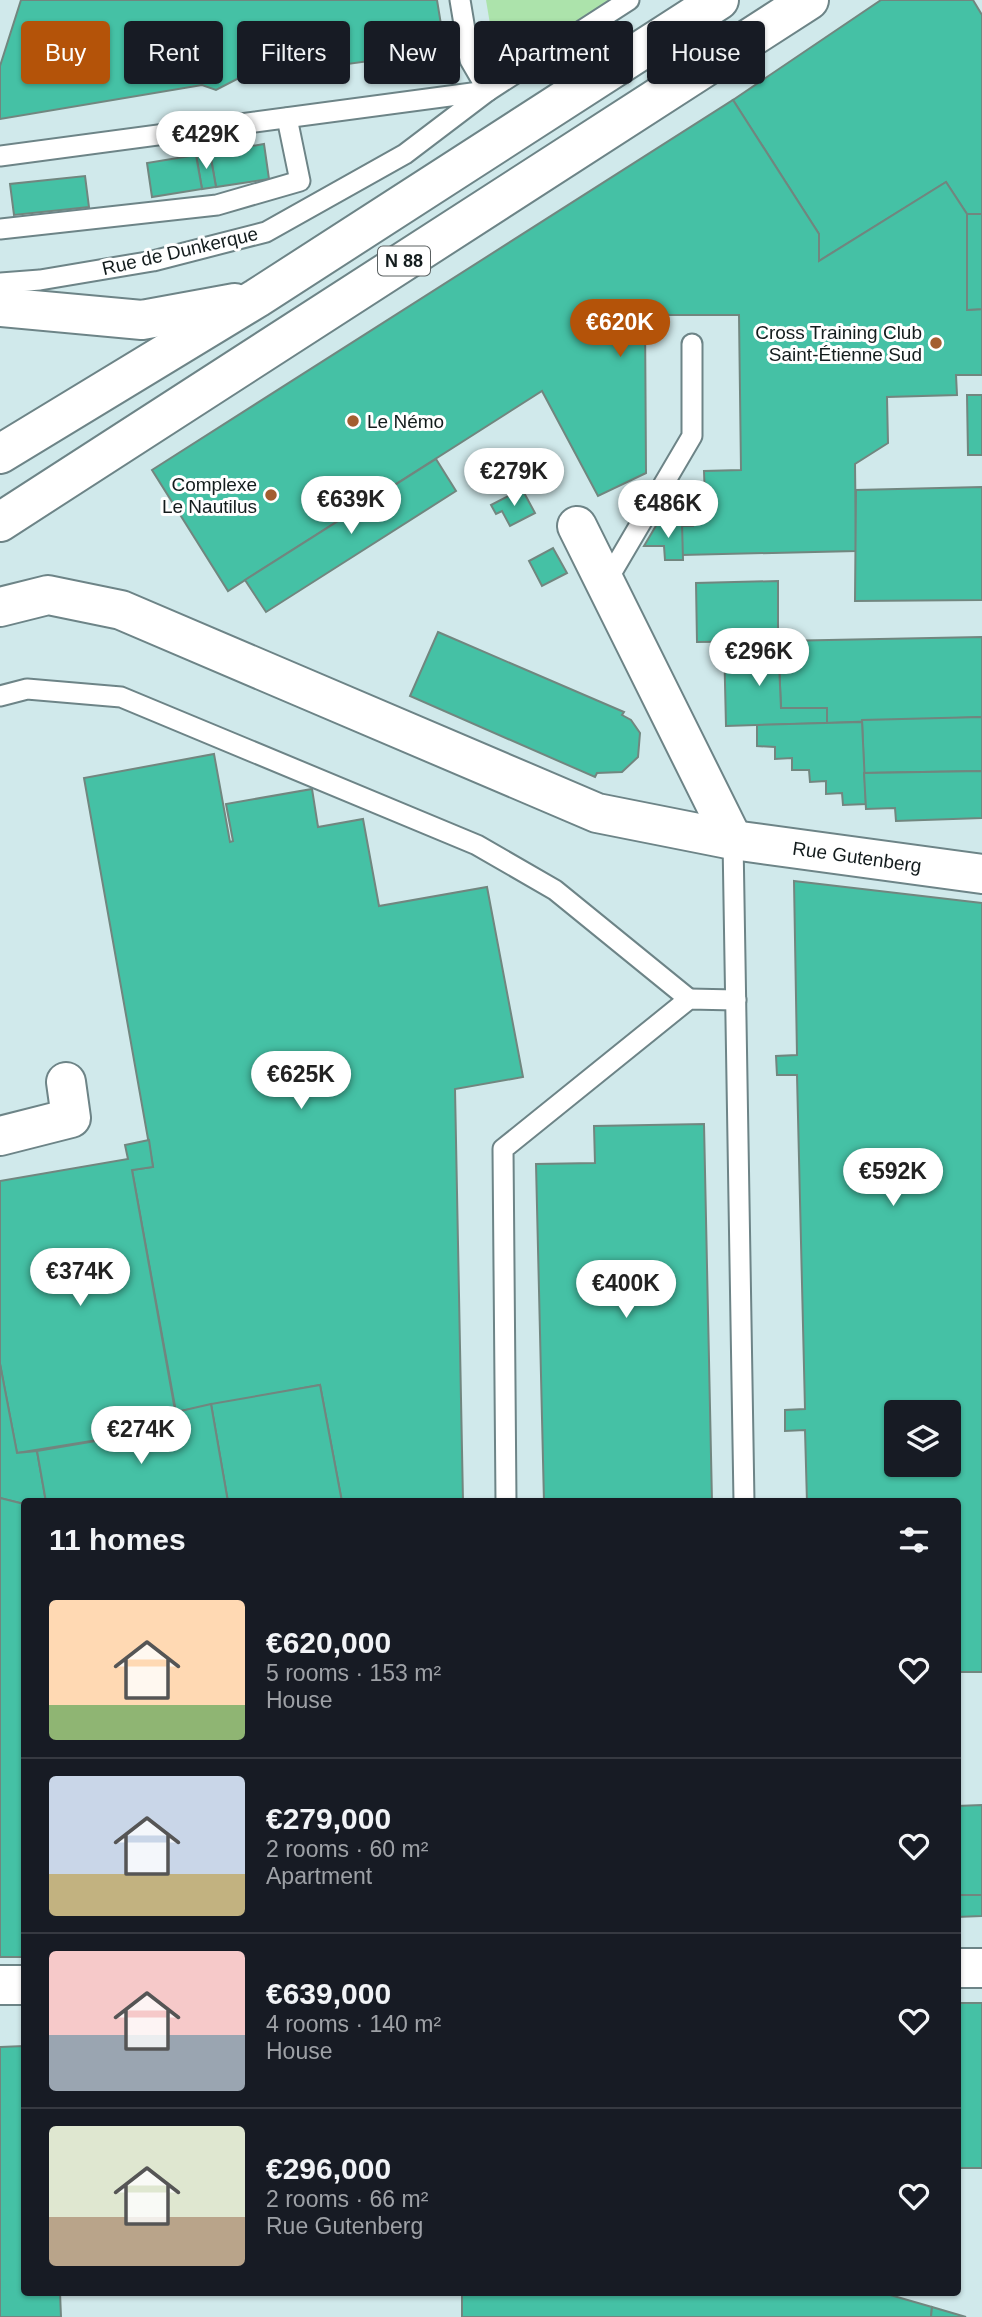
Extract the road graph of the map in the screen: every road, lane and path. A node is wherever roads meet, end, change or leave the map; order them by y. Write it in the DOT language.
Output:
graph roads {
  1 [pos="460,0"];
  2 [pos="629,0"];
  3 [pos="809,0"];
  4 [pos="710,5"];
  5 [pos="488,91"];
  6 [pos="288,118"];
  7 [pos="0,156"];
  8 [pos="0,229"];
  9 [pos="0,283"];
  10 [pos="257,299"];
  11 [pos="0,307"];
  12 [pos="692,344"];
  13 [pos="0,454"];
  14 [pos="0,522"];
  15 [pos="577,526"];
  16 [pos="605,584"];
  17 [pos="0,607"];
  18 [pos="0,696"];
  19 [pos="733,840"];
  20 [pos="982,874"];
  21 [pos="688,999"];
  22 [pos="736,1000"];
  23 [pos="66,1082"];
  24 [pos="0,1136"];
  25 [pos="506,1498"];
  26 [pos="744,1498"];
  27 [pos="961,1968"];
  28 [pos="982,1968"];
  29 [pos="21,1984"];
  30 [pos="0,1985"];
  1 -- 5 [label="lane"];
  2 -- 5 [label="lane, Rue de Dunkerque"];
  3 -- 14 [label="main road, N 88"];
  4 -- 10 [label="main road, N 88"];
  5 -- 6 [label="lane"];
  5 -- 9 [label="lane, Rue de Dunkerque"];
  6 -- 7 [label="lane"];
  6 -- 8 [label="lane"];
  10 -- 11 [label="main road"];
  10 -- 13 [label="main road, N 88"];
  12 -- 16 [label="lane"];
  15 -- 16 [label="main road"];
  16 -- 19 [label="main road"];
  17 -- 19 [label="main road, Rue Gutenberg"];
  18 -- 21 [label="lane"];
  19 -- 20 [label="main road, Rue Gutenberg"];
  19 -- 22 [label="lane"];
  21 -- 22 [label="lane"];
  21 -- 25 [label="lane"];
  22 -- 26 [label="lane"];
  23 -- 24 [label="main road"];
  27 -- 28 [label="main road"];
  29 -- 30 [label="main road"];
}
